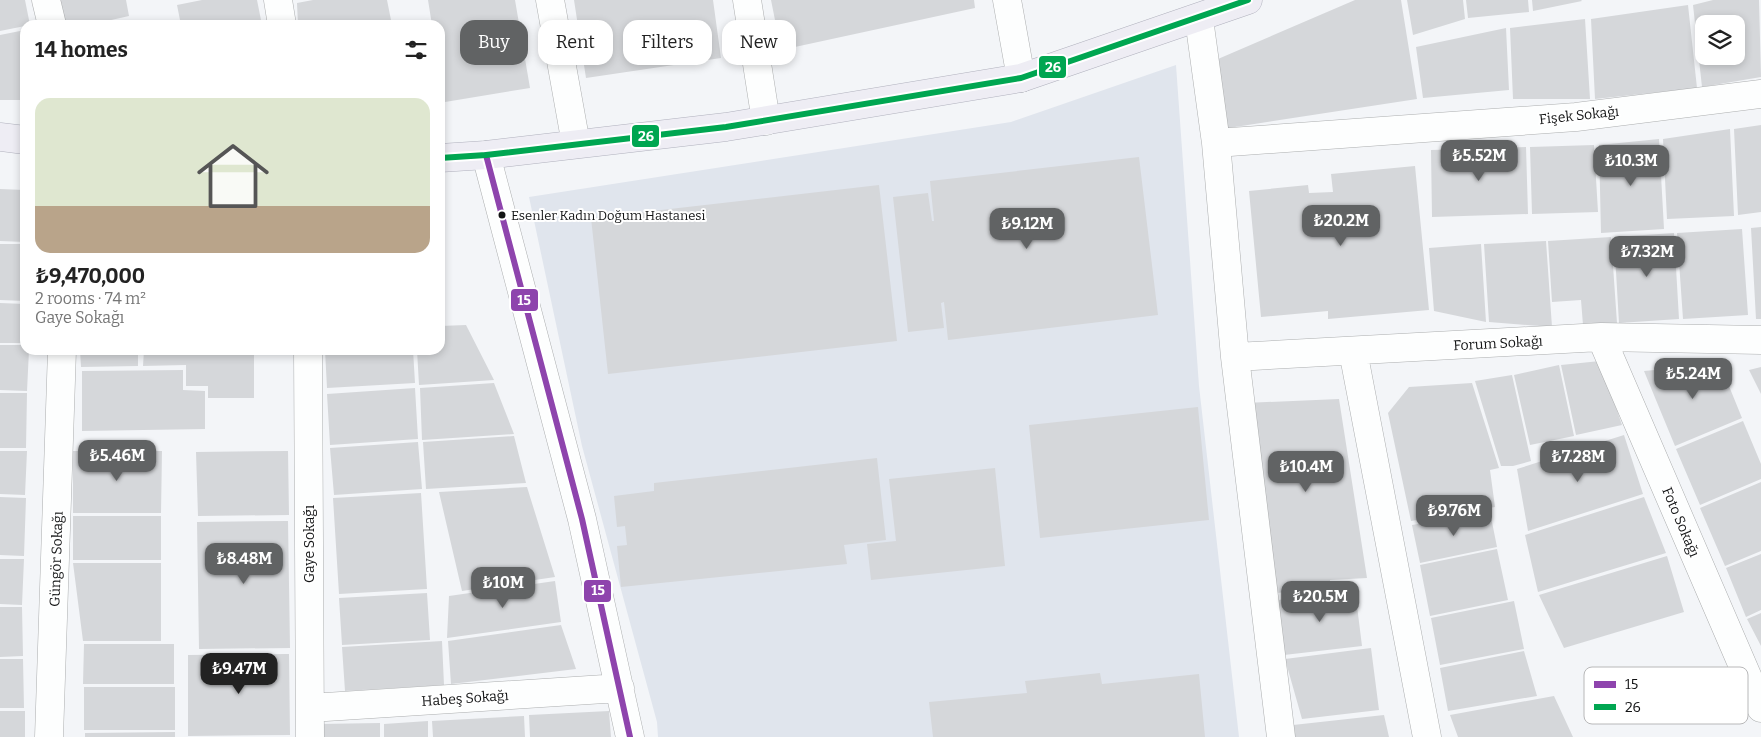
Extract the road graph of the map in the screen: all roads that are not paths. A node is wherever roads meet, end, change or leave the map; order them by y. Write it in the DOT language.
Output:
graph roads {
  1 [pos="46,0"];
  2 [pos="278,0"];
  3 [pos="550,0"];
  4 [pos="748,0"];
  5 [pos="1007,0"];
  6 [pos="1248,0"];
  7 [pos="1199,19"];
  8 [pos="51,20"];
  9 [pos="281,20"];
  10 [pos="1021,78"];
  11 [pos="1761,94"];
  12 [pos="766,121"];
  13 [pos="0,137"];
  14 [pos="20,139"];
  15 [pos="1216,143"];
  16 [pos="576,144"];
  17 [pos="486,155"];
  18 [pos="445,158"];
  19 [pos="1601,337"];
  20 [pos="1761,340"];
  21 [pos="1353,351"];
  22 [pos="62,355"];
  23 [pos="308,355"];
  24 [pos="1235,358"];
  25 [pos="1743,667"];
  26 [pos="1748,678"];
  27 [pos="620,688"];
  28 [pos="310,708"];
  29 [pos="1761,708"];
  30 [pos="49,737"];
  31 [pos="310,737"];
  32 [pos="630,737"];
  33 [pos="1281,737"];
  34 [pos="1427,737"];
  1 -- 8 [label="street"];
  2 -- 9 [label="street"];
  3 -- 16 [label="street"];
  4 -- 12 [label="street"];
  5 -- 10 [label="street"];
  6 -- 7 [label="main road"];
  7 -- 10 [label="main road"];
  7 -- 15 [label="street"];
  10 -- 12 [label="main road"];
  11 -- 15 [label="street, Fişek Sokağı"];
  12 -- 16 [label="main road"];
  13 -- 14 [label="main road"];
  15 -- 24 [label="street"];
  16 -- 17 [label="main road"];
  17 -- 18 [label="main road"];
  17 -- 27 [label="street"];
  19 -- 20 [label="street, Forum Sokağı"];
  19 -- 21 [label="street, Forum Sokağı"];
  19 -- 25 [label="street, Foto Sokağı"];
  21 -- 24 [label="street, Forum Sokağı"];
  21 -- 34 [label="street"];
  22 -- 30 [label="street, Güngör Sokağı"];
  23 -- 28 [label="street, Gaye Sokağı"];
  24 -- 33 [label="street"];
  26 -- 29 [label="street, Foto Sokağı"];
  27 -- 28 [label="street, Habeş Sokağı"];
  27 -- 32 [label="street"];
  28 -- 31 [label="street, Gaye Sokağı"];
}
